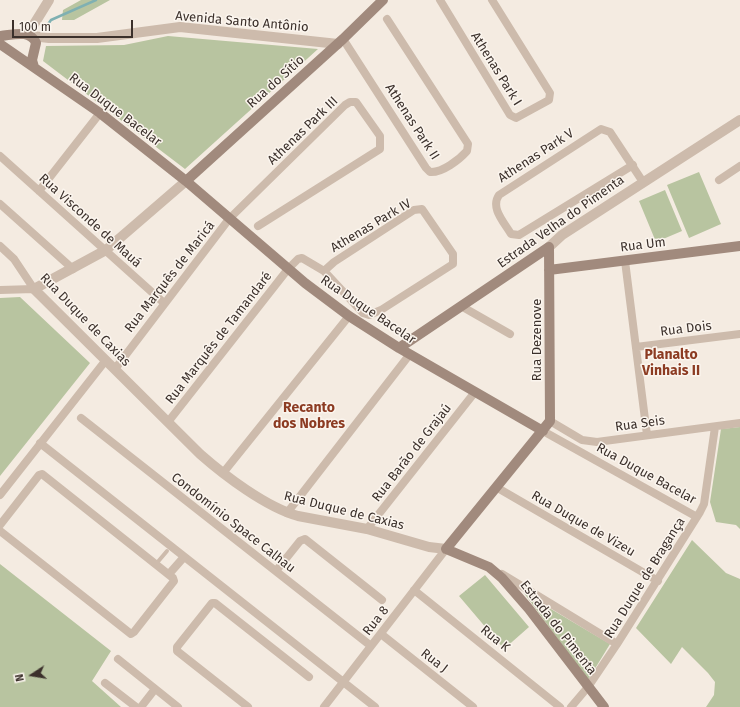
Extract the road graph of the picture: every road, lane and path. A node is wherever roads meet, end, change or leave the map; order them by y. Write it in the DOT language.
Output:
graph roads {
  1 [pos="49,0"];
  2 [pos="383,0"];
  3 [pos="440,0"];
  4 [pos="492,0"];
  5 [pos="388,19"];
  6 [pos="27,35"];
  7 [pos="0,36"];
  8 [pos="50,38"];
  9 [pos="340,41"];
  10 [pos="0,44"];
  11 [pos="35,50"];
  12 [pos="17,55"];
  13 [pos="34,67"];
  14 [pos="100,113"];
  15 [pos="740,120"];
  16 [pos="0,156"];
  17 [pos="633,165"];
  18 [pos="740,166"];
  19 [pos="719,180"];
  20 [pos="186,181"];
  21 [pos="643,182"];
  22 [pos="39,191"];
  23 [pos="0,204"];
  24 [pos="230,219"];
  25 [pos="258,226"];
  26 [pos="0,246"];
  27 [pos="740,246"];
  28 [pos="549,247"];
  29 [pos="106,250"];
  30 [pos="625,260"];
  31 [pos="73,269"];
  32 [pos="288,269"];
  33 [pos="549,270"];
  34 [pos="324,271"];
  35 [pos="34,289"];
  36 [pos="0,290"];
  37 [pos="164,303"];
  38 [pos="461,306"];
  39 [pos="349,316"];
  40 [pos="510,334"];
  41 [pos="740,334"];
  42 [pos="636,347"];
  43 [pos="399,348"];
  44 [pos="410,354"];
  45 [pos="106,360"];
  46 [pos="115,369"];
  47 [pos="475,392"];
  48 [pos="80,418"];
  49 [pos="550,421"];
  50 [pos="168,422"];
  51 [pos="740,423"];
  52 [pos="715,427"];
  53 [pos="543,431"];
  54 [pos="647,435"];
  55 [pos="40,444"];
  56 [pos="223,473"];
  57 [pos="496,487"];
  58 [pos="0,495"];
  59 [pos="287,513"];
  60 [pos="698,518"];
  61 [pos="0,525"];
  62 [pos="367,528"];
  63 [pos="0,531"];
  64 [pos="169,549"];
  65 [pos="446,549"];
  66 [pos="184,557"];
  67 [pos="156,564"];
  68 [pos="489,567"];
  69 [pos="276,571"];
  70 [pos="169,574"];
  71 [pos="658,581"];
  72 [pos="414,590"];
  73 [pos="382,600"];
  74 [pos="381,634"];
  75 [pos="618,644"];
  76 [pos="371,646"];
  77 [pos="118,659"];
  78 [pos="309,677"];
  79 [pos="343,682"];
  80 [pos="106,683"];
  81 [pos="588,687"];
  82 [pos="155,688"];
  83 [pos="136,707"];
  84 [pos="141,707"];
  85 [pos="178,707"];
  86 [pos="248,707"];
  87 [pos="324,707"];
  88 [pos="375,707"];
  89 [pos="473,707"];
  90 [pos="560,707"];
  91 [pos="571,707"];
  92 [pos="604,707"];
  1 -- 6 [label="street"];
  2 -- 9 [label="main road, Rua do Sítio"];
  3 -- 4 [label="street, Athenas Park I"];
  5 -- 9 [label="street, Athenas Park II"];
  6 -- 7 [label="main road, Avenida Santo Antônio"];
  6 -- 8 [label="street, Avenida Santo Antônio"];
  6 -- 11 [label="main road"];
  6 -- 12 [label="main road"];
  8 -- 9 [label="street, Avenida Santo Antônio"];
  8 -- 11 [label="street"];
  9 -- 20 [label="main road, Rua do Sítio"];
  10 -- 12 [label="main road"];
  11 -- 12 [label="main road"];
  11 -- 13 [label="main road"];
  12 -- 13 [label="main road, Rua Duque Bacelar"];
  13 -- 14 [label="main road, Rua Duque Bacelar"];
  14 -- 20 [label="main road, Rua Duque Bacelar"];
  14 -- 22 [label="street"];
  15 -- 21 [label="street, Estrada Velha do Pimenta"];
  16 -- 22 [label="street, Rua Visconde de Mauá"];
  17 -- 17 [label="street, Athenas Park V"];
  17 -- 21 [label="street, Athenas Park V"];
  18 -- 19 [label="street"];
  20 -- 24 [label="main road, Rua Duque Bacelar"];
  20 -- 29 [label="street"];
  21 -- 28 [label="street, Estrada Velha do Pimenta"];
  22 -- 29 [label="street, Rua Visconde de Mauá"];
  23 -- 31 [label="street"];
  24 -- 25 [label="street, Athenas Park III"];
  24 -- 32 [label="main road, Rua Duque Bacelar"];
  24 -- 37 [label="street, Rua Marquês de Maricá"];
  26 -- 35 [label="street, Rua Duque de Caxias"];
  27 -- 30 [label="main road, Rua Um"];
  28 -- 33 [label="main road, Rua Dezenove"];
  28 -- 38 [label="main road, Estrada Velha do Pimenta"];
  29 -- 31 [label="street"];
  29 -- 37 [label="street, Rua Visconde de Mauá"];
  30 -- 33 [label="main road, Rua Um"];
  30 -- 42 [label="street"];
  31 -- 35 [label="street"];
  32 -- 34 [label="street, Athenas Park IV"];
  32 -- 39 [label="main road, Rua Duque Bacelar"];
  32 -- 50 [label="street, Rua Marquês de Tamandaré"];
  33 -- 49 [label="main road, Rua Dezenove"];
  34 -- 34 [label="street, Athenas Park IV"];
  35 -- 36 [label="street"];
  35 -- 45 [label="street, Rua Duque de Caxias"];
  37 -- 46 [label="street, Rua Marquês de Maricá"];
  38 -- 40 [label="street"];
  38 -- 43 [label="main road, Estrada Velha do Pimenta"];
  39 -- 43 [label="main road, Rua Duque Bacelar"];
  39 -- 56 [label="street"];
  41 -- 42 [label="street, Rua Dois"];
  42 -- 54 [label="street"];
  43 -- 44 [label="main road, Rua Duque Bacelar"];
  44 -- 47 [label="main road, Rua Duque Bacelar"];
  44 -- 59 [label="street"];
  45 -- 46 [label="street, Rua Duque de Caxias"];
  45 -- 55 [label="street"];
  46 -- 50 [label="street, Rua Duque de Caxias"];
  47 -- 53 [label="main road, Rua Duque Bacelar"];
  47 -- 62 [label="street, Rua Barão de Grajaú"];
  48 -- 69 [label="street, Condomínio Space Calhau"];
  49 -- 53 [label="main road"];
  49 -- 54 [label="street, Rua Seis"];
  50 -- 56 [label="street, Rua Duque de Caxias"];
  51 -- 52 [label="street, Rua Seis"];
  52 -- 54 [label="street, Rua Seis"];
  52 -- 60 [label="street, Rua Duque de Bragança"];
  53 -- 57 [label="main road"];
  53 -- 60 [label="street, Rua Duque Bacelar"];
  55 -- 58 [label="street"];
  55 -- 64 [label="street"];
  56 -- 59 [label="street, Rua Duque de Caxias"];
  57 -- 65 [label="main road"];
  57 -- 71 [label="street, Rua Duque de Vizeu"];
  59 -- 62 [label="street, Rua Duque de Caxias"];
  60 -- 71 [label="street, Rua Duque de Bragança"];
  61 -- 67 [label="street"];
  62 -- 65 [label="street, Rua Duque de Caxias"];
  63 -- 70 [label="street"];
  64 -- 66 [label="street"];
  64 -- 67 [label="lane"];
  65 -- 68 [label="main road, Rua Duque de Caxias"];
  65 -- 72 [label="street, Rua 8"];
  66 -- 70 [label="street"];
  66 -- 79 [label="street"];
  67 -- 70 [label="street"];
  68 -- 75 [label="street, Rua Duque de Caxias"];
  68 -- 81 [label="main road, Estrada do Pimenta"];
  69 -- 73 [label="street"];
  69 -- 76 [label="street, Condomínio Space Calhau"];
  71 -- 75 [label="street, Rua Duque de Bragança"];
  72 -- 74 [label="street, Rua 8"];
  72 -- 90 [label="street, Rua K"];
  74 -- 76 [label="street, Rua 8"];
  74 -- 89 [label="street, Rua J"];
  75 -- 81 [label="street, Rua Duque de Bragança"];
  76 -- 79 [label="street, Rua 8"];
  77 -- 82 [label="street"];
  78 -- 86 [label="street"];
  79 -- 87 [label="street, Rua 8"];
  79 -- 88 [label="street"];
  80 -- 83 [label="street"];
  81 -- 91 [label="street, Rua Duque de Bragança"];
  81 -- 92 [label="main road, Estrada do Pimenta"];
  82 -- 84 [label="street"];
  82 -- 85 [label="street"];
}
